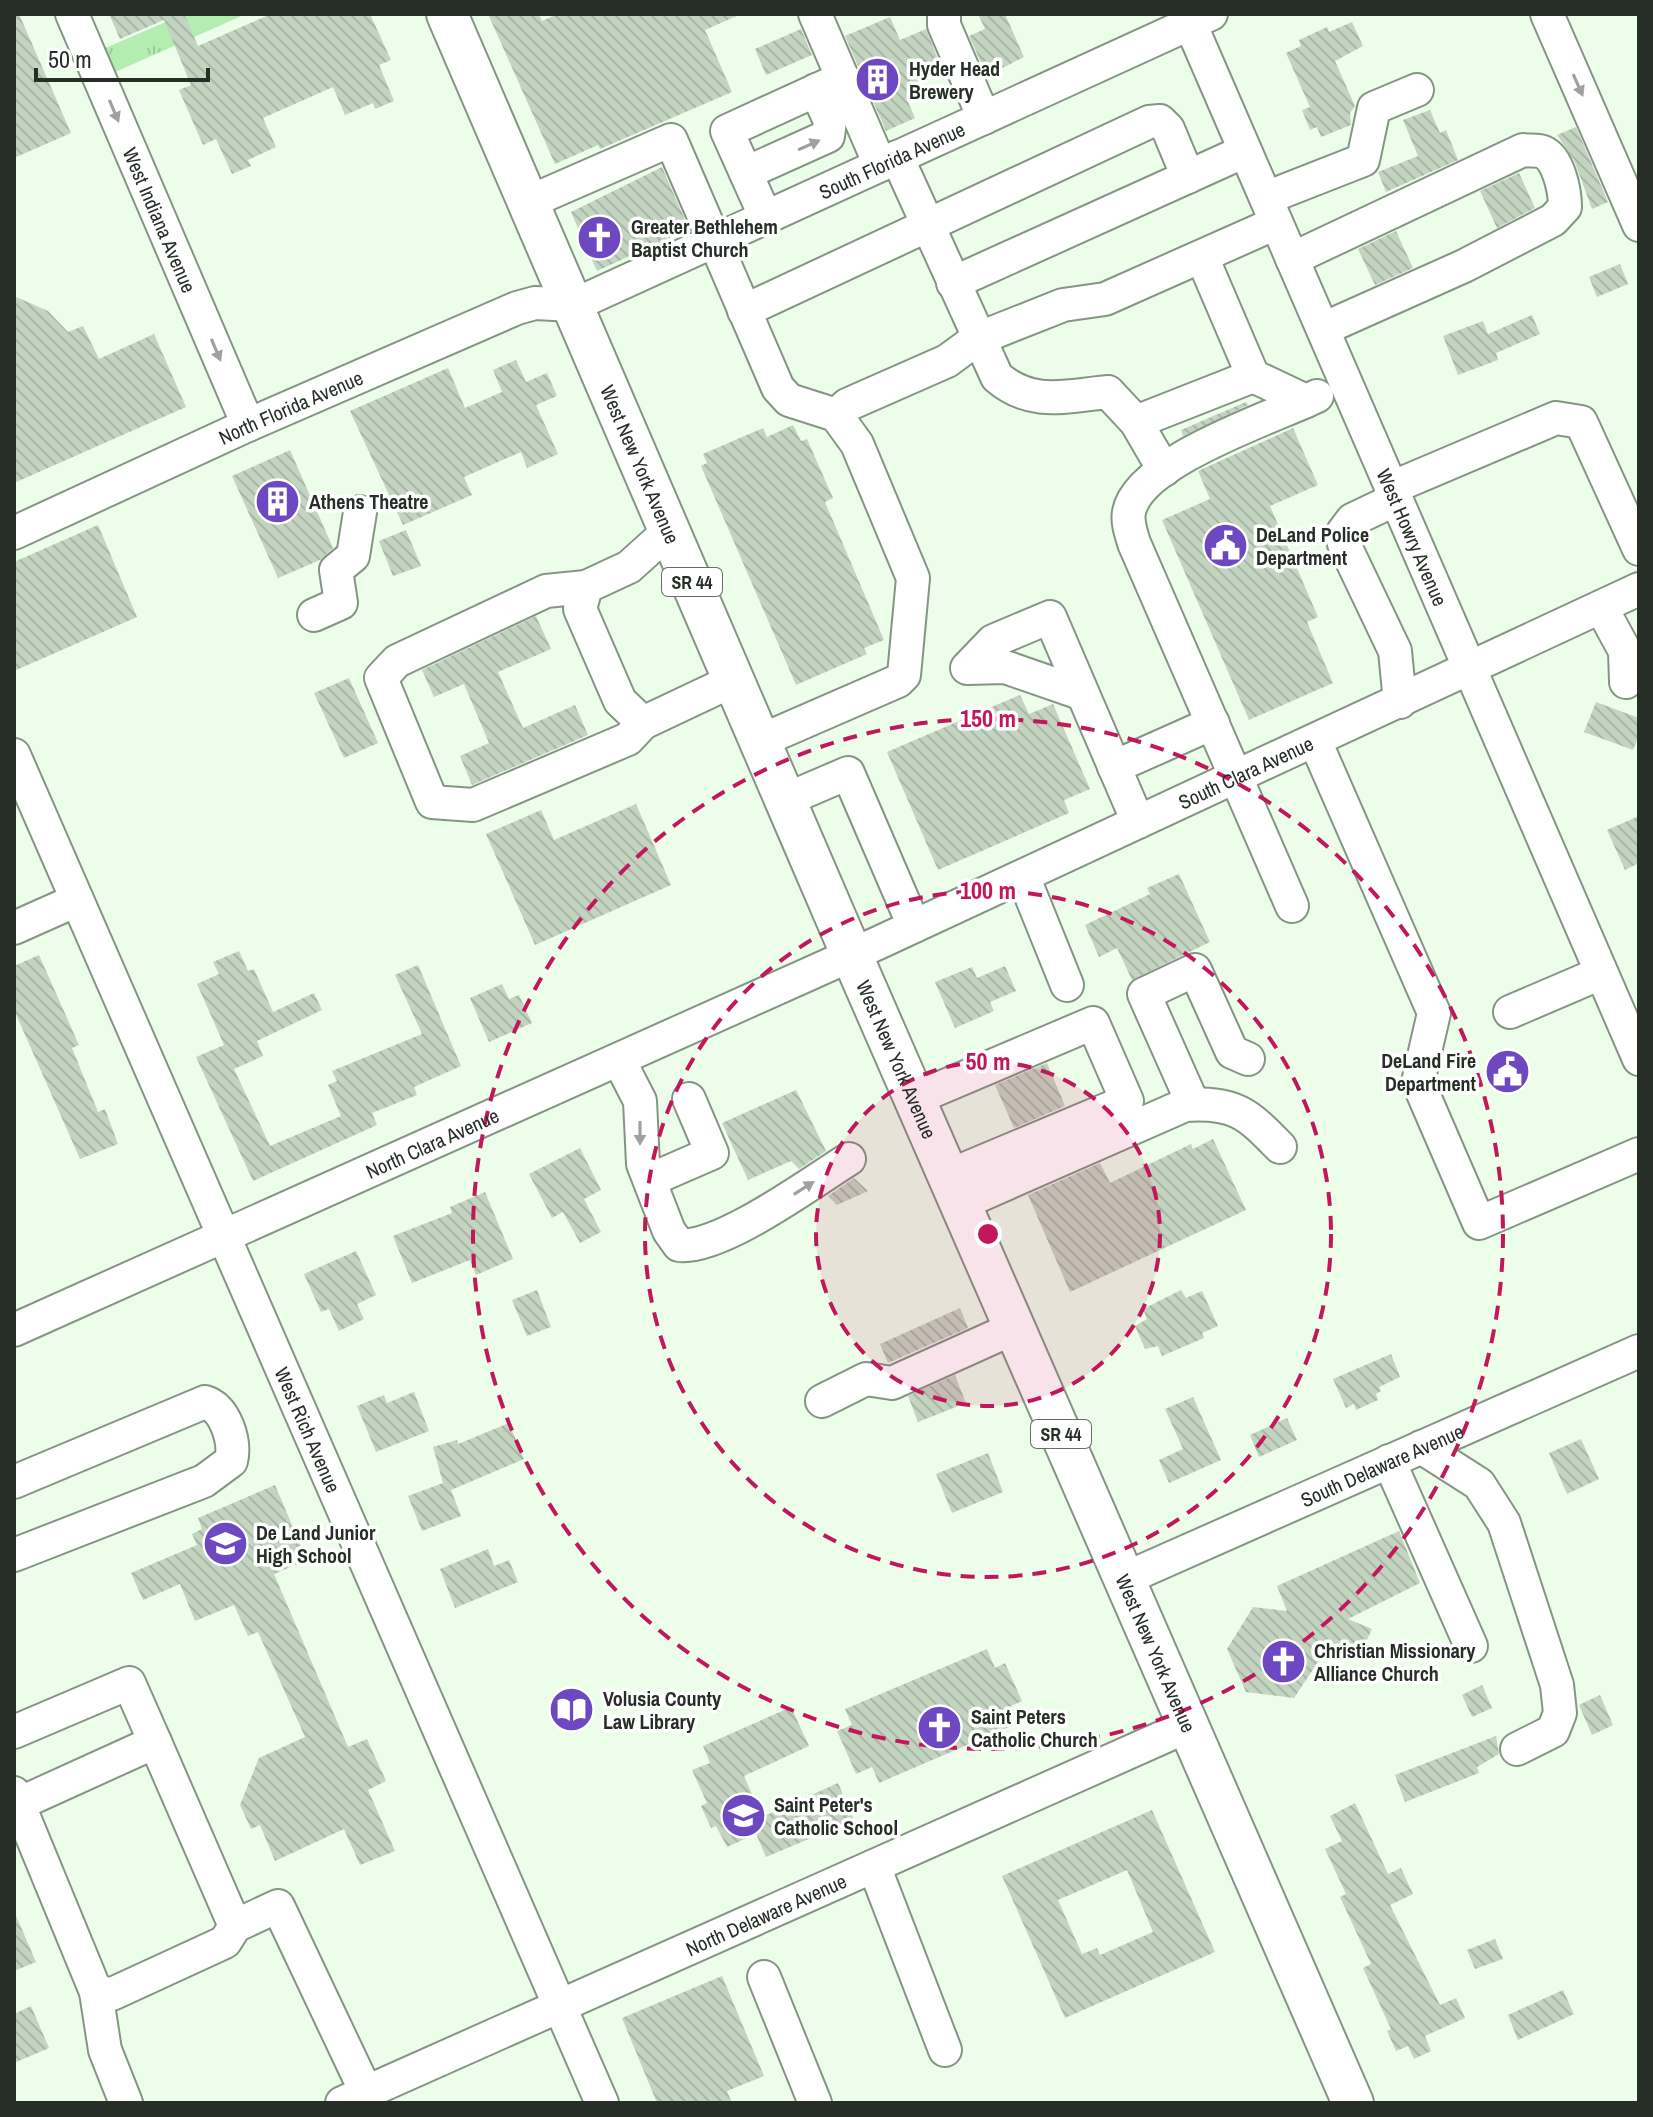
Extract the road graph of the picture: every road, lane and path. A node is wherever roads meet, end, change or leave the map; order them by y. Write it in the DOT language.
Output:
graph roads {
  1 [pos="72,14"];
  2 [pos="447,14"];
  3 [pos="815,14"];
  4 [pos="944,14"];
  5 [pos="1547,14"];
  6 [pos="1195,17"];
  7 [pos="829,84"];
  8 [pos="1417,90"];
  9 [pos="984,118"];
  10 [pos="1245,151"];
  11 [pos="889,161"];
  12 [pos="746,173"];
  13 [pos="1188,177"];
  14 [pos="529,202"];
  15 [pos="1271,211"];
  16 [pos="766,218"];
  17 [pos="926,223"];
  18 [pos="1639,225"];
  19 [pos="714,242"];
  20 [pos="1202,257"];
  21 [pos="1292,259"];
  22 [pos="953,283"];
  23 [pos="574,305"];
  24 [pos="744,311"];
  25 [pos="1323,329"];
  26 [pos="977,339"];
  27 [pos="1253,376"];
  28 [pos="1346,384"];
  29 [pos="1306,401"];
  30 [pos="836,415"];
  31 [pos="1136,422"];
  32 [pos="248,425"];
  33 [pos="1164,470"];
  34 [pos="1394,494"];
  35 [pos="360,512"];
  36 [pos="670,530"];
  37 [pos="14,533"];
  38 [pos="1639,549"];
  39 [pos="586,587"];
  40 [pos="1639,589"];
  41 [pos="1601,607"];
  42 [pos="314,615"];
  43 [pos="1470,670"];
  44 [pos="734,680"];
  45 [pos="1626,682"];
  46 [pos="1083,694"];
  47 [pos="1400,702"];
  48 [pos="643,723"];
  49 [pos="1213,723"];
  50 [pos="760,741"];
  51 [pos="1315,741"];
  52 [pos="14,755"];
  53 [pos="1114,767"];
  54 [pos="1237,777"];
  55 [pos="785,800"];
  56 [pos="1138,822"];
  57 [pos="1023,876"];
  58 [pos="77,900"];
  59 [pos="1292,906"];
  60 [pos="914,926"];
  61 [pos="14,928"];
  62 [pos="851,954"];
  63 [pos="1601,973"];
  64 [pos="1067,985"];
  65 [pos="1628,1001"];
  66 [pos="1510,1012"];
  67 [pos="1248,1059"];
  68 [pos="1639,1059"];
  69 [pos="619,1060"];
  70 [pos="689,1099"];
  71 [pos="914,1099"];
  72 [pos="1193,1104"];
  73 [pos="1280,1147"];
  74 [pos="1639,1154"];
  75 [pos="849,1159"];
  76 [pos="650,1180"];
  77 [pos="954,1190"];
  78 [pos="226,1238"];
  79 [pos="1014,1328"];
  80 [pos="14,1330"];
  81 [pos="1639,1351"];
  82 [pos="822,1401"];
  83 [pos="1421,1447"];
  84 [pos="1389,1461"];
  85 [pos="14,1482"];
  86 [pos="14,1555"];
  87 [pos="1124,1579"];
  88 [pos="1471,1646"];
  89 [pos="1188,1726"];
  90 [pos="14,1732"];
  91 [pos="155,1742"];
  92 [pos="1517,1749"];
  93 [pos="16,1801"];
  94 [pos="874,1866"];
  95 [pos="235,1926"];
  96 [pos="764,1977"];
  97 [pos="96,1992"];
  98 [pos="559,2006"];
  99 [pos="945,2050"];
  100 [pos="354,2098"];
  101 [pos="126,2103"];
  102 [pos="602,2103"];
  103 [pos="815,2103"];
  104 [pos="1353,2103"];
  1 -- 32 [label="street, West Indiana Avenue, one-way"];
  2 -- 14 [label="main road, West New York Avenue / SR 44"];
  3 -- 7 [label="street"];
  4 -- 9 [label="street"];
  5 -- 18 [label="street, one-way"];
  6 -- 9 [label="street, South Florida Avenue"];
  6 -- 10 [label="street, West Howry Avenue"];
  7 -- 11 [label="street"];
  12 -- 7 [label="street, one-way"];
  7 -- 12 [label="street"];
  8 -- 15 [label="street"];
  9 -- 11 [label="street, South Florida Avenue"];
  10 -- 13 [label="street"];
  10 -- 15 [label="street, West Howry Avenue"];
  11 -- 16 [label="street, South Florida Avenue"];
  11 -- 17 [label="street"];
  12 -- 16 [label="street"];
  13 -- 17 [label="street"];
  13 -- 22 [label="street"];
  14 -- 19 [label="street"];
  14 -- 23 [label="main road, West New York Avenue / SR 44"];
  15 -- 20 [label="street"];
  15 -- 21 [label="street, West Howry Avenue"];
  16 -- 19 [label="street, South Florida Avenue"];
  17 -- 22 [label="street"];
  17 -- 24 [label="street"];
  19 -- 23 [label="street, South Florida Avenue"];
  19 -- 24 [label="street"];
  20 -- 26 [label="street"];
  20 -- 27 [label="street"];
  21 -- 25 [label="street, West Howry Avenue"];
  21 -- 25 [label="street"];
  22 -- 26 [label="street"];
  23 -- 32 [label="street, North Florida Avenue"];
  23 -- 36 [label="main road, West New York Avenue / SR 44"];
  24 -- 30 [label="street"];
  25 -- 28 [label="street, West Howry Avenue"];
  26 -- 30 [label="street"];
  26 -- 31 [label="street"];
  27 -- 29 [label="street"];
  27 -- 31 [label="street"];
  28 -- 29 [label="street"];
  28 -- 34 [label="street, West Howry Avenue"];
  29 -- 33 [label="street"];
  30 -- 50 [label="street"];
  31 -- 33 [label="street"];
  32 -- 37 [label="street, North Florida Avenue"];
  33 -- 49 [label="street"];
  34 -- 38 [label="street"];
  34 -- 43 [label="street, West Howry Avenue"];
  34 -- 47 [label="street"];
  35 -- 42 [label="street"];
  36 -- 39 [label="street"];
  36 -- 44 [label="main road, West New York Avenue / SR 44"];
  39 -- 48 [label="street"];
  39 -- 48 [label="street"];
  40 -- 41 [label="street, South Clara Avenue"];
  41 -- 43 [label="street, South Clara Avenue"];
  41 -- 45 [label="street"];
  43 -- 47 [label="street, South Clara Avenue"];
  43 -- 63 [label="street, West Howry Avenue"];
  44 -- 48 [label="street"];
  44 -- 50 [label="main road, West New York Avenue / SR 44"];
  46 -- 53 [label="street"];
  47 -- 51 [label="street, South Clara Avenue"];
  49 -- 53 [label="street"];
  49 -- 54 [label="street"];
  50 -- 55 [label="main road, West New York Avenue / SR 44"];
  51 -- 54 [label="street, South Clara Avenue"];
  51 -- 74 [label="street"];
  52 -- 58 [label="street, West Rich Avenue"];
  53 -- 56 [label="street"];
  54 -- 56 [label="street, South Clara Avenue"];
  54 -- 59 [label="street"];
  55 -- 60 [label="street"];
  55 -- 62 [label="main road, West New York Avenue / SR 44"];
  56 -- 57 [label="street, South Clara Avenue"];
  57 -- 60 [label="street, South Clara Avenue"];
  57 -- 64 [label="street"];
  58 -- 61 [label="street"];
  58 -- 78 [label="street, West Rich Avenue"];
  60 -- 62 [label="street, South Clara Avenue"];
  62 -- 69 [label="street, North Clara Avenue"];
  62 -- 71 [label="main road, West New York Avenue / SR 44"];
  63 -- 65 [label="street, West Howry Avenue"];
  63 -- 66 [label="street"];
  65 -- 68 [label="street, West Howry Avenue"];
  67 -- 72 [label="street"];
  69 -- 76 [label="street, one-way"];
  69 -- 78 [label="street, North Clara Avenue"];
  70 -- 76 [label="street"];
  71 -- 77 [label="main road, West New York Avenue / SR 44"];
  71 -- 77 [label="street"];
  72 -- 73 [label="street"];
  72 -- 77 [label="street"];
  76 -- 75 [label="street, one-way"];
  77 -- 79 [label="main road, West New York Avenue / SR 44"];
  78 -- 80 [label="street, North Clara Avenue"];
  78 -- 98 [label="street, West Rich Avenue"];
  79 -- 82 [label="street"];
  79 -- 87 [label="main road, West New York Avenue / SR 44"];
  81 -- 83 [label="street, South Delaware Avenue"];
  83 -- 84 [label="street, South Delaware Avenue"];
  83 -- 92 [label="street"];
  84 -- 87 [label="street, South Delaware Avenue"];
  84 -- 88 [label="street"];
  85 -- 86 [label="street"];
  87 -- 89 [label="main road, West New York Avenue / SR 44"];
  89 -- 94 [label="street, North Delaware Avenue"];
  89 -- 104 [label="main road, West New York Avenue / SR 44"];
  90 -- 91 [label="street"];
  91 -- 93 [label="street"];
  91 -- 95 [label="street"];
  93 -- 97 [label="street"];
  94 -- 98 [label="street, North Delaware Avenue"];
  94 -- 99 [label="street"];
  95 -- 97 [label="street"];
  95 -- 100 [label="street"];
  96 -- 103 [label="street"];
  97 -- 101 [label="street"];
  98 -- 100 [label="street, North Delaware Avenue"];
  98 -- 102 [label="street, West Rich Avenue"];
}
